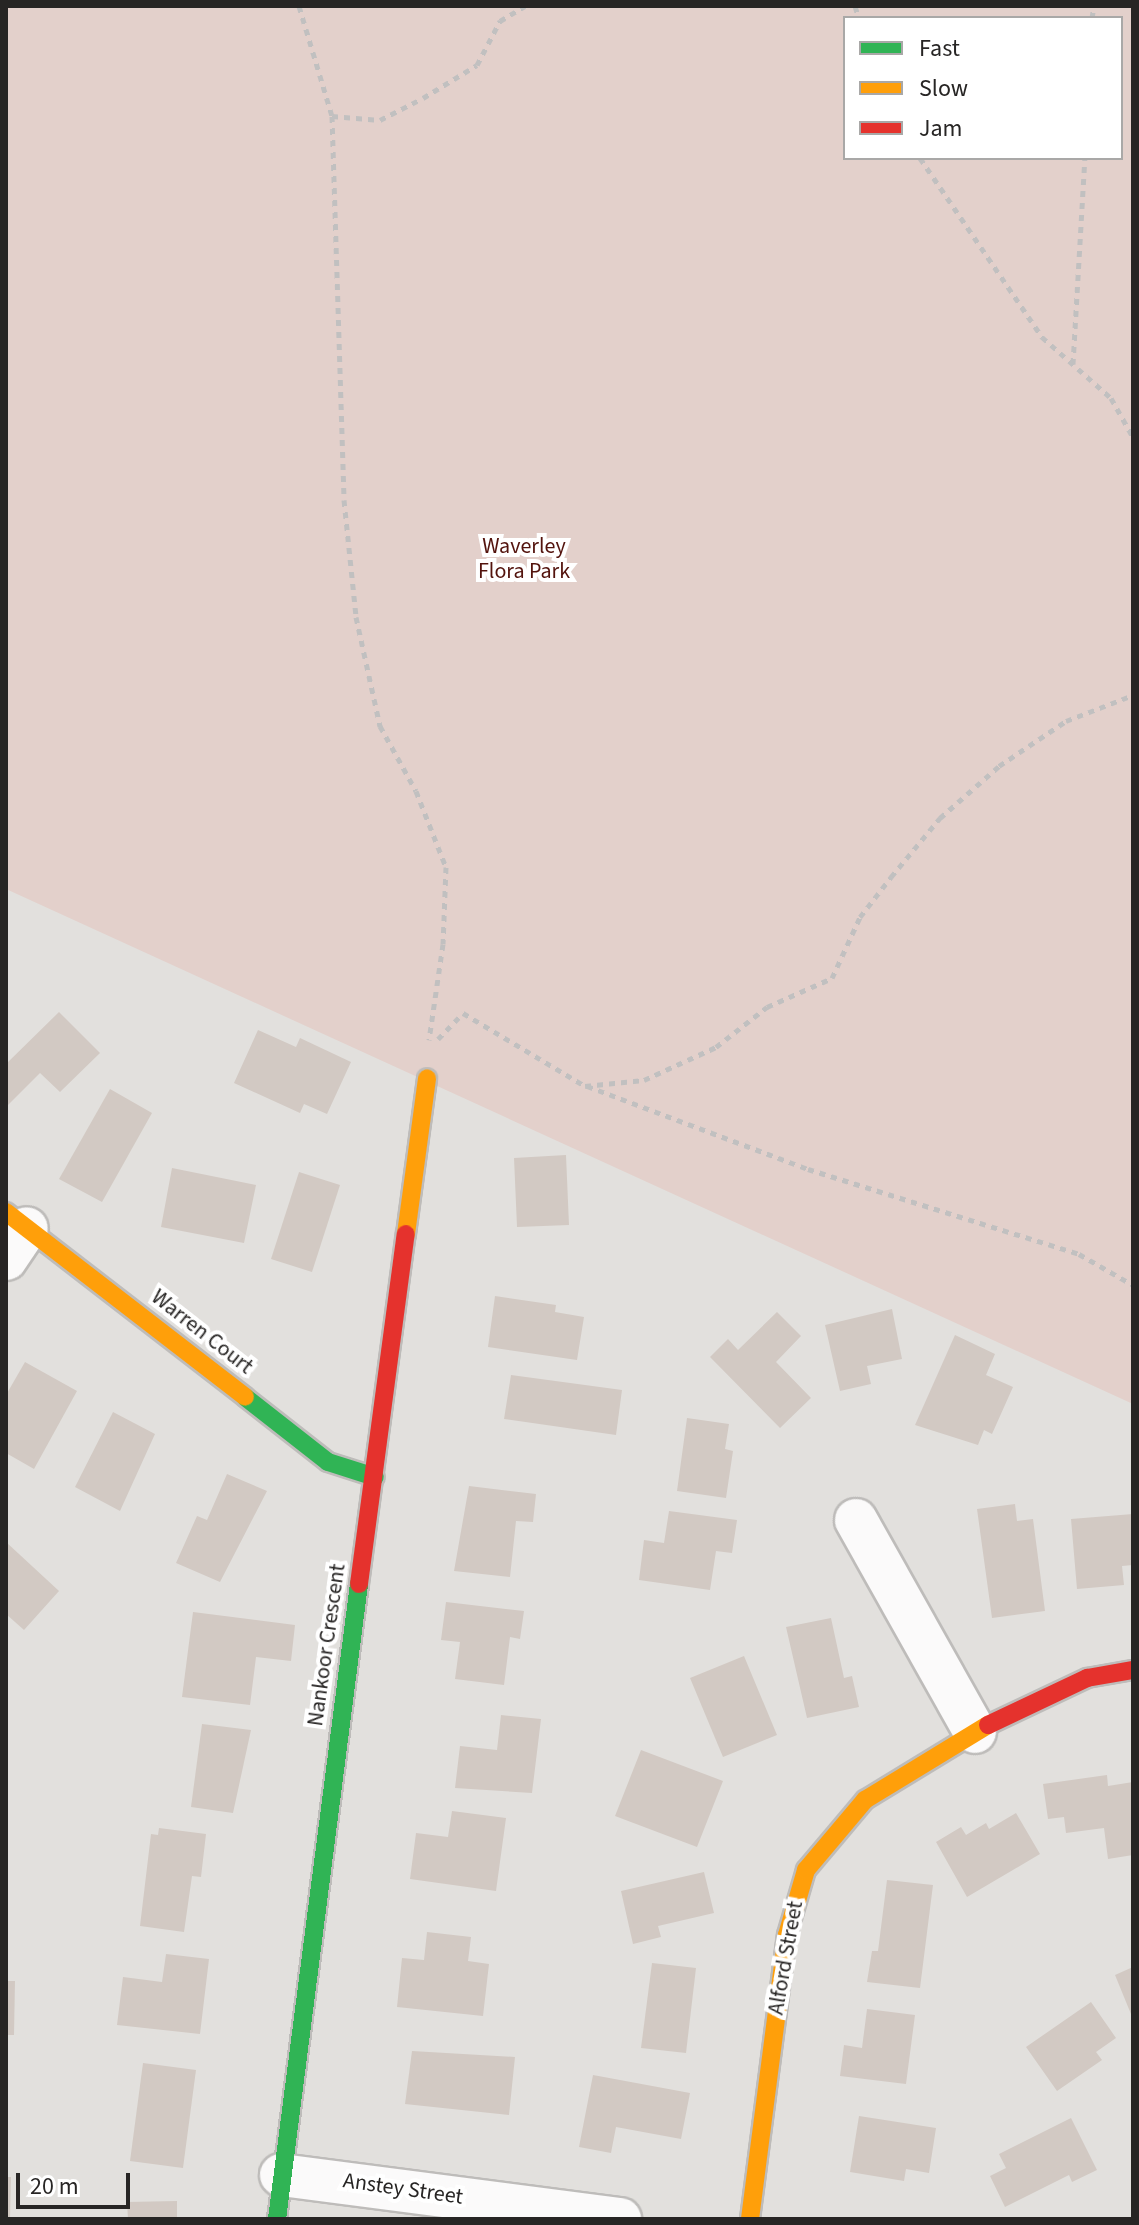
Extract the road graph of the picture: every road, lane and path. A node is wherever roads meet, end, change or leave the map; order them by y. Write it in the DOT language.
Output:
graph roads {
  1 [pos="299,6"];
  2 [pos="525,6"];
  3 [pos="332,116"];
  4 [pos="921,160"];
  5 [pos="1085,160"];
  6 [pos="1073,365"];
  7 [pos="1133,437"];
  8 [pos="1133,695"];
  9 [pos="427,1078"];
  10 [pos="585,1086"];
  11 [pos="13,1233"];
  12 [pos="1133,1285"];
  13 [pos="375,1477"];
  14 [pos="856,1520"];
  15 [pos="1133,1670"];
  16 [pos="975,1732"];
  17 [pos="281,2175"];
  18 [pos="277,2219"];
  19 [pos="620,2219"];
  20 [pos="750,2219"];
  1 -- 3 [label="path"];
  2 -- 3 [label="path"];
  3 -- 10 [label="path"];
  4 -- 6 [label="path"];
  5 -- 6 [label="path"];
  6 -- 7 [label="path"];
  8 -- 10 [label="path"];
  9 -- 13 [label="street, Nankoor Crescent"];
  10 -- 12 [label="path"];
  11 -- 13 [label="street, Warren Court"];
  13 -- 17 [label="street, Nankoor Crescent"];
  14 -- 16 [label="street"];
  15 -- 16 [label="street, Alford Street"];
  16 -- 20 [label="street, Alford Street"];
  17 -- 18 [label="street, Nankoor Crescent"];
  17 -- 19 [label="street, Anstey Street"];
}
